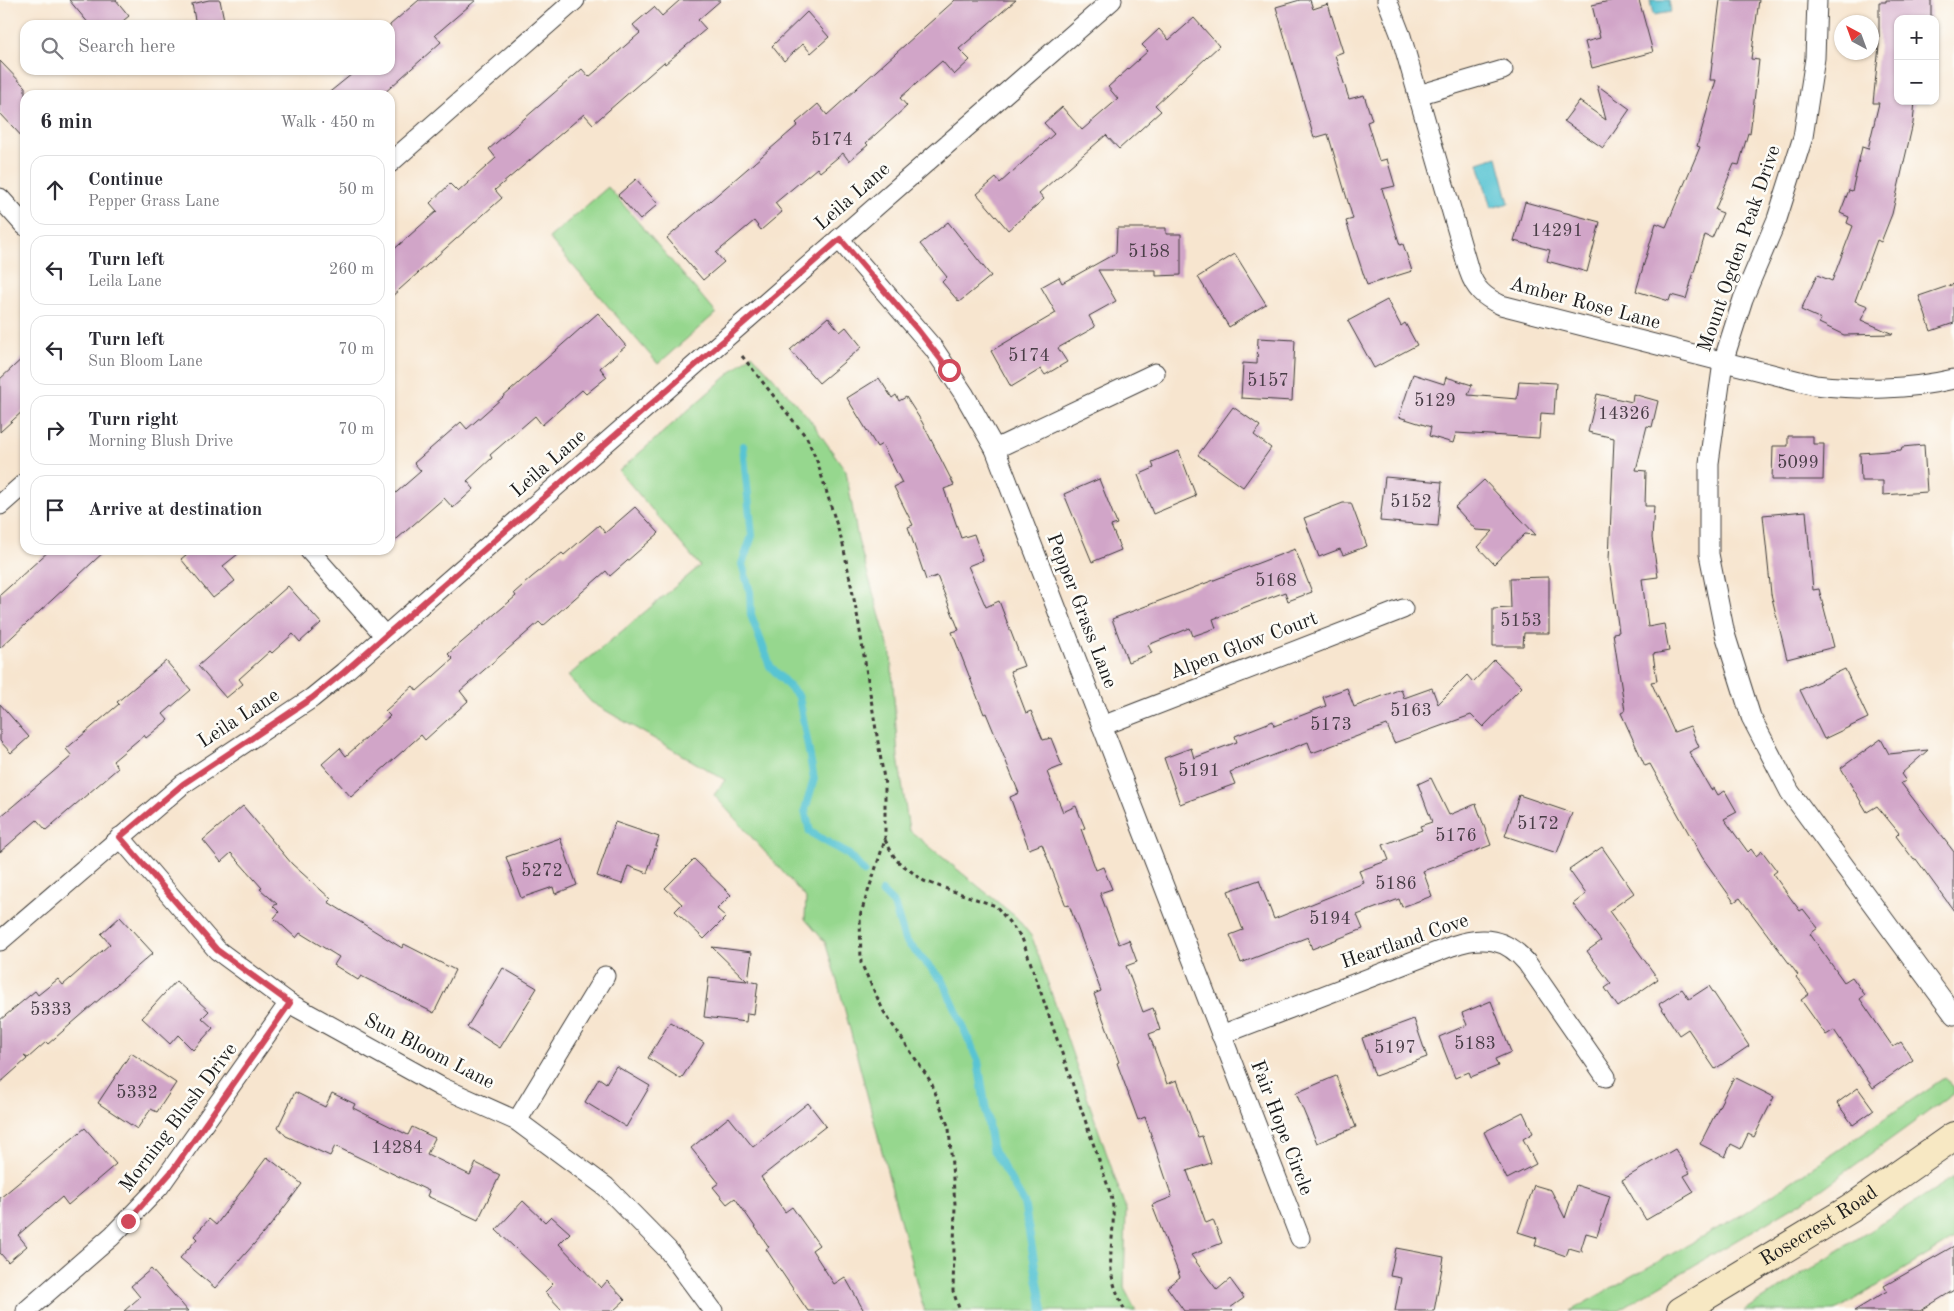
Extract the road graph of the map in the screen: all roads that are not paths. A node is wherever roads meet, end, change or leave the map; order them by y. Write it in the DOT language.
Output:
graph roads {
  1 [pos="575,0"];
  2 [pos="1112,0"];
  3 [pos="1387,0"];
  4 [pos="1817,0"];
  5 [pos="1504,70"];
  6 [pos="1418,95"];
  7 [pos="395,158"];
  8 [pos="0,198"];
  9 [pos="20,220"];
  10 [pos="840,239"];
  11 [pos="1723,362"];
  12 [pos="1155,373"];
  13 [pos="1954,380"];
  14 [pos="994,450"];
  15 [pos="20,487"];
  16 [pos="0,505"];
  17 [pos="313,555"];
  18 [pos="1403,609"];
  19 [pos="385,636"];
  20 [pos="1102,726"];
  21 [pos="120,837"];
  22 [pos="0,941"];
  23 [pos="605,976"];
  24 [pos="290,1003"];
  25 [pos="1954,1015"];
  26 [pos="1221,1035"];
  27 [pos="1606,1076"];
  28 [pos="517,1121"];
  29 [pos="1954,1136"];
  30 [pos="1300,1238"];
  31 [pos="34,1309"];
  32 [pos="713,1311"];
  33 [pos="1681,1311"];
  1 -- 7 [label="street"];
  2 -- 10 [label="street, Leila Lane"];
  3 -- 6 [label="street, Amber Rose Lane"];
  4 -- 11 [label="street, Mount Ogden Peak Drive"];
  5 -- 6 [label="street"];
  6 -- 11 [label="street, Amber Rose Lane"];
  8 -- 9 [label="street"];
  10 -- 14 [label="street, Pepper Grass Lane"];
  10 -- 19 [label="street, Leila Lane"];
  11 -- 13 [label="street, Amber Rose Lane"];
  11 -- 25 [label="street, Mount Ogden Peak Drive"];
  12 -- 14 [label="street"];
  14 -- 20 [label="street, Pepper Grass Lane"];
  15 -- 16 [label="street"];
  17 -- 19 [label="street"];
  18 -- 20 [label="street, Alpen Glow Court"];
  19 -- 21 [label="street, Leila Lane"];
  20 -- 26 [label="street, Pepper Grass Lane"];
  21 -- 22 [label="street, Leila Lane"];
  21 -- 24 [label="street, Sun Bloom Lane"];
  23 -- 28 [label="street"];
  24 -- 28 [label="street, Sun Bloom Lane"];
  24 -- 31 [label="street, Morning Blush Drive"];
  26 -- 27 [label="street, Heartland Cove"];
  26 -- 30 [label="street, Fair Hope Circle"];
  28 -- 32 [label="street, Sun Bloom Lane"];
  29 -- 33 [label="main road, Rosecrest Road"];
}
